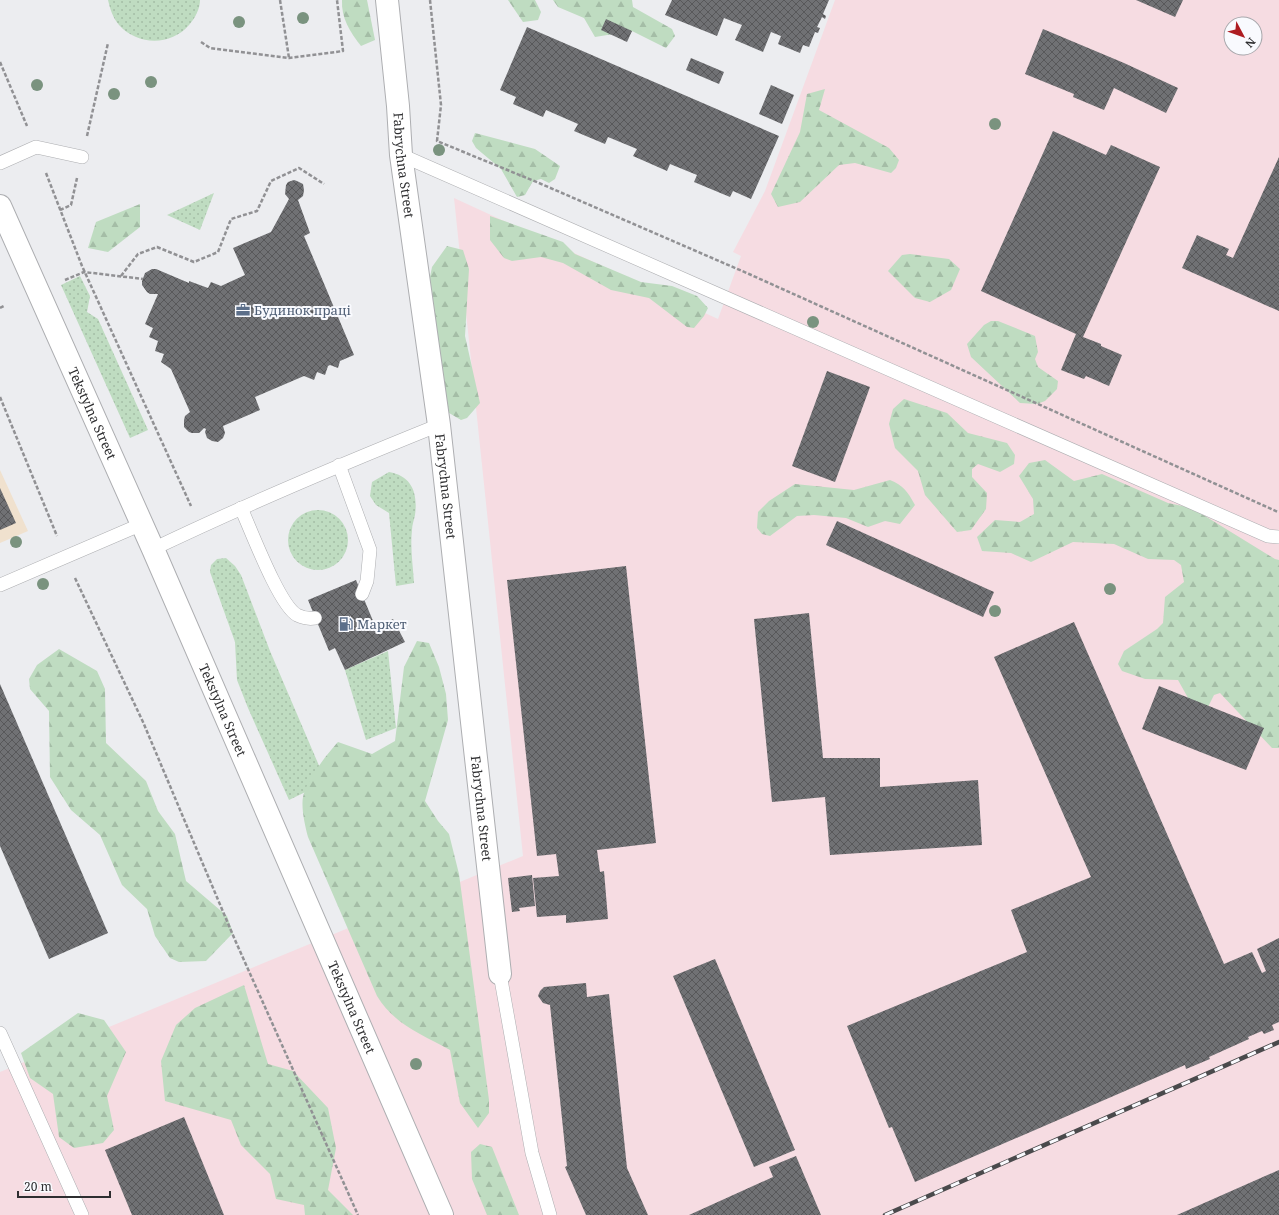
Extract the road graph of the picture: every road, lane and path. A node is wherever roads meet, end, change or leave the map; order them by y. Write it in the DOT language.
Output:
graph roads {
  1 [pos="280,0"];
  2 [pos="337,0"];
  3 [pos="387,0"];
  4 [pos="430,0"];
  5 [pos="201,42"];
  6 [pos="108,43"];
  7 [pos="289,58"];
  8 [pos="0,62"];
  9 [pos="36,147"];
  10 [pos="402,155"];
  11 [pos="82,157"];
  12 [pos="0,163"];
  13 [pos="324,184"];
  14 [pos="0,206"];
  15 [pos="60,210"];
  16 [pos="84,272"];
  17 [pos="121,276"];
  18 [pos="143,279"];
  19 [pos="64,280"];
  20 [pos="4,306"];
  21 [pos="0,308"];
  22 [pos="0,397"];
  23 [pos="439,425"];
  24 [pos="339,465"];
  25 [pos="242,508"];
  26 [pos="1279,513"];
  27 [pos="142,524"];
  28 [pos="201,526"];
  29 [pos="1279,537"];
  30 [pos="153,549"];
  31 [pos="66,557"];
  32 [pos="0,585"];
  33 [pos="362,594"];
  34 [pos="315,618"];
  35 [pos="500,974"];
  36 [pos="0,1033"];
  37 [pos="82,1215"];
  38 [pos="358,1215"];
  39 [pos="442,1215"];
  40 [pos="550,1215"];
  1 -- 7 [label="path"];
  2 -- 7 [label="path"];
  3 -- 10 [label="street, Fabrychna Street"];
  4 -- 26 [label="path"];
  5 -- 7 [label="path"];
  6 -- 11 [label="path"];
  8 -- 9 [label="path"];
  9 -- 11 [label="lane"];
  9 -- 12 [label="lane"];
  9 -- 15 [label="path"];
  10 -- 23 [label="street, Fabrychna Street"];
  10 -- 29 [label="lane"];
  11 -- 15 [label="path"];
  13 -- 17 [label="path"];
  14 -- 27 [label="street, Tekstylna Street"];
  15 -- 16 [label="path"];
  16 -- 17 [label="path"];
  16 -- 19 [label="path"];
  16 -- 28 [label="path"];
  17 -- 18 [label="path"];
  20 -- 21 [label="path"];
  22 -- 31 [label="path"];
  23 -- 24 [label="lane"];
  23 -- 35 [label="street, Fabrychna Street"];
  24 -- 25 [label="lane"];
  24 -- 33 [label="lane"];
  25 -- 28 [label="lane"];
  25 -- 34 [label="lane"];
  27 -- 30 [label="street, Tekstylna Street"];
  27 -- 31 [label="lane"];
  28 -- 30 [label="lane"];
  30 -- 39 [label="street, Tekstylna Street"];
  31 -- 32 [label="lane"];
  31 -- 38 [label="path"];
  35 -- 40 [label="lane"];
  36 -- 37 [label="lane"];
}
